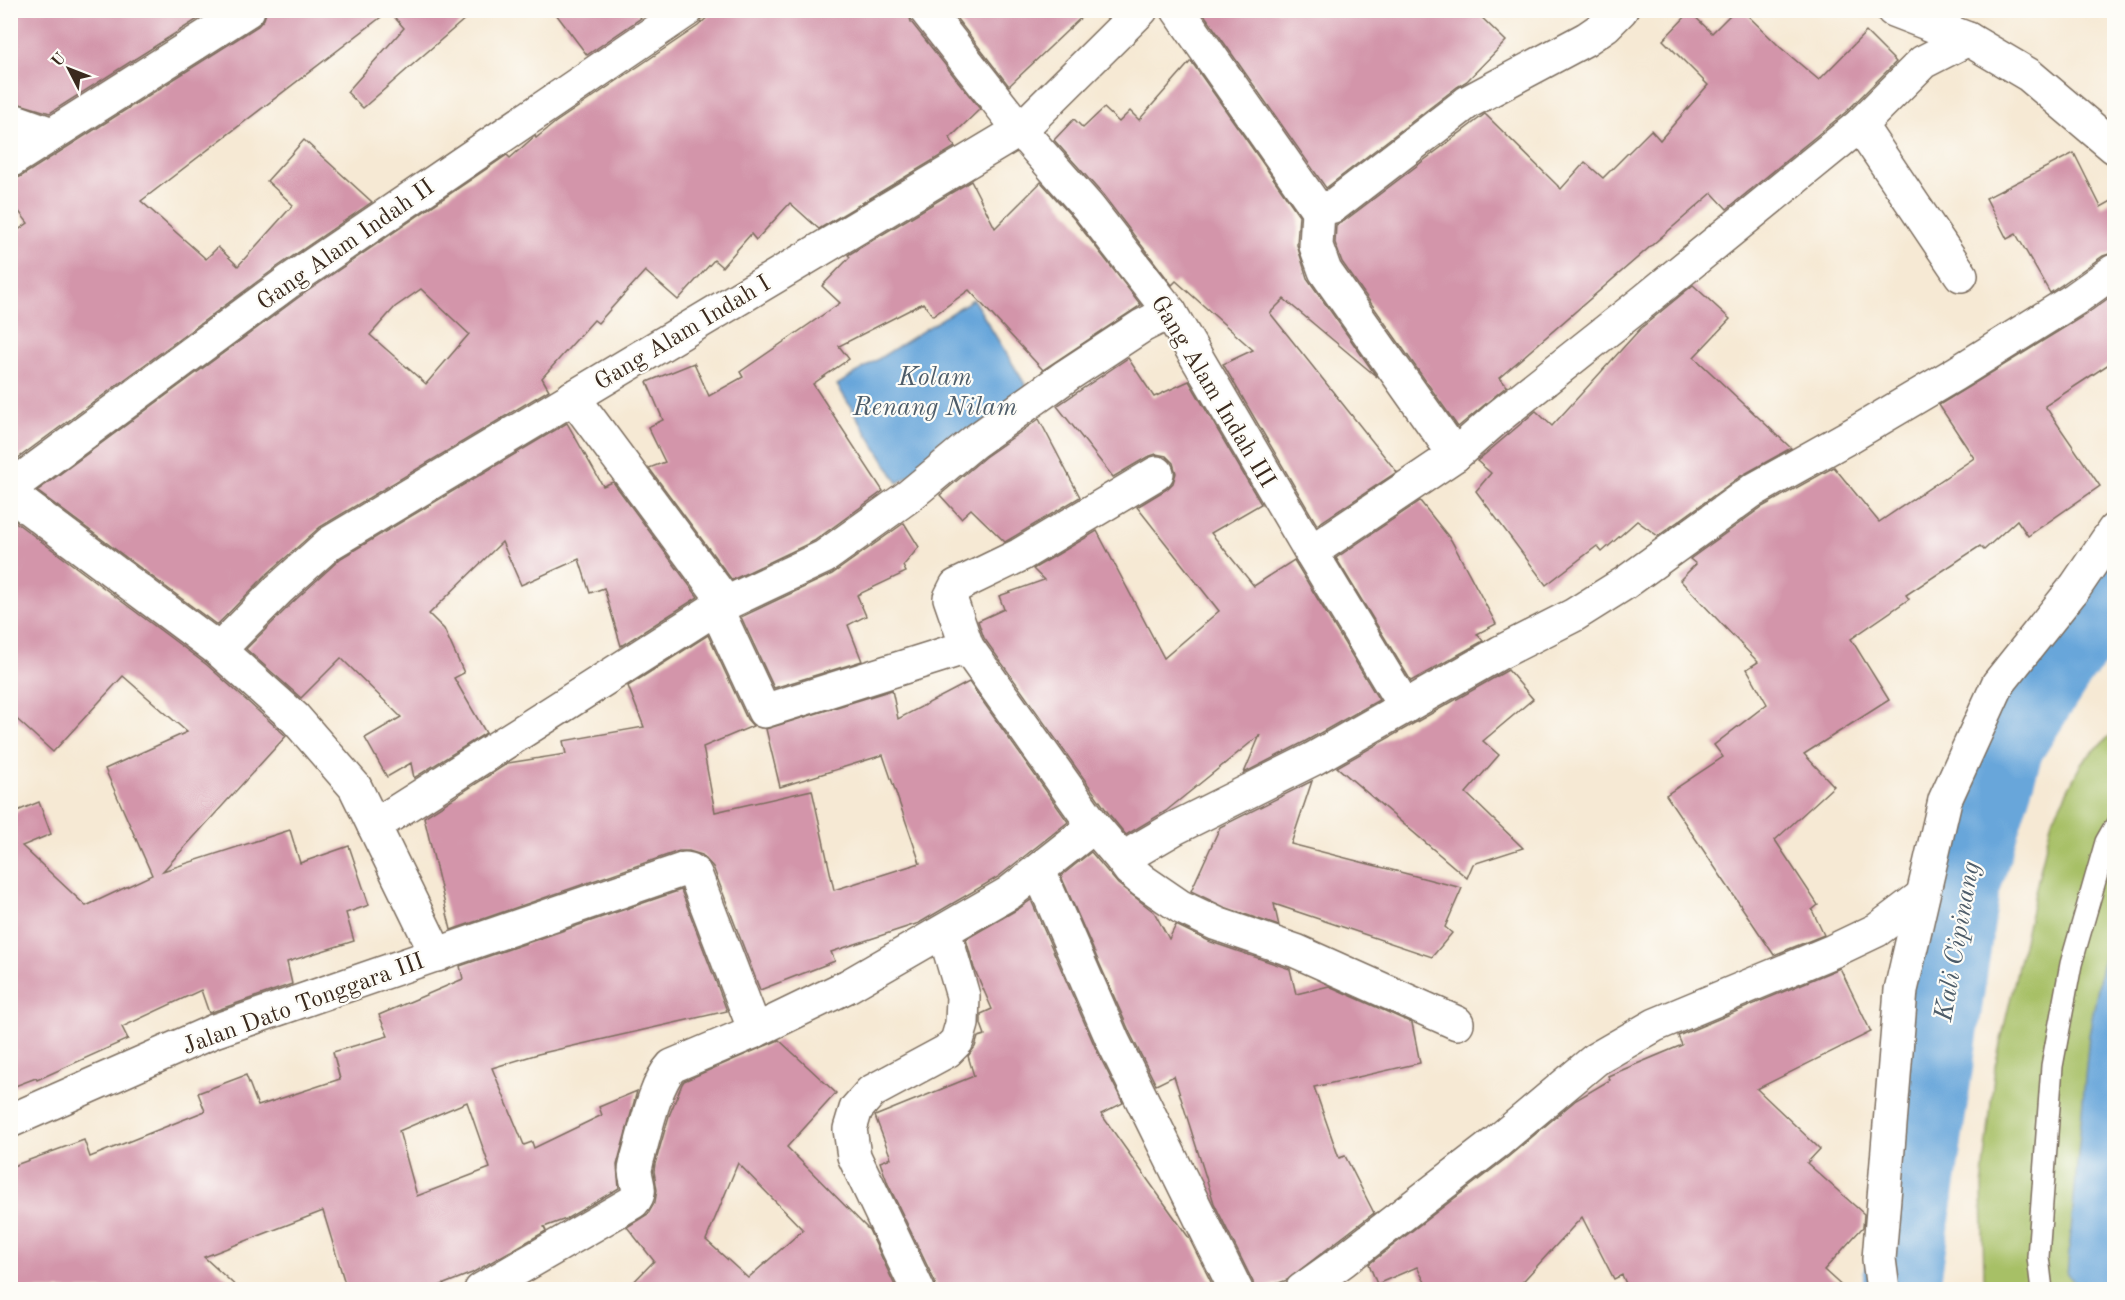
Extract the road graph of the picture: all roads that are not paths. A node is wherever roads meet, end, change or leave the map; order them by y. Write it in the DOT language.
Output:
graph roads {
  1 [pos="248,10"];
  2 [pos="687,10"];
  3 [pos="926,10"];
  4 [pos="1141,10"];
  5 [pos="1178,10"];
  6 [pos="1621,10"];
  7 [pos="1893,10"];
  8 [pos="1968,39"];
  9 [pos="10,119"];
  10 [pos="1860,125"];
  11 [pos="1020,130"];
  12 [pos="52,134"];
  13 [pos="2115,147"];
  14 [pos="10,161"];
  15 [pos="1318,210"];
  16 [pos="2115,271"];
  17 [pos="1960,275"];
  18 [pos="1170,312"];
  19 [pos="573,397"];
  20 [pos="1455,455"];
  21 [pos="1157,473"];
  22 [pos="10,488"];
  23 [pos="10,494"];
  24 [pos="2115,530"];
  25 [pos="1311,552"];
  26 [pos="721,605"];
  27 [pos="967,647"];
  28 [pos="219,650"];
  29 [pos="1405,706"];
  30 [pos="374,826"];
  31 [pos="1094,826"];
  32 [pos="2115,828"];
  33 [pos="1122,859"];
  34 [pos="1039,872"];
  35 [pos="1922,896"];
  36 [pos="944,931"];
  37 [pos="437,955"];
  38 [pos="1457,1023"];
  39 [pos="755,1031"];
  40 [pos="10,1121"];
  41 [pos="481,1290"];
  42 [pos="918,1290"];
  43 [pos="1236,1290"];
  44 [pos="1302,1290"];
  45 [pos="1883,1290"];
  46 [pos="2042,1290"];
  1 -- 12 [label="street"];
  2 -- 22 [label="street, Gang Alam Indah II"];
  3 -- 11 [label="street, Gang Alam Indah III"];
  4 -- 11 [label="street, Gang Alam Indah I"];
  5 -- 15 [label="street"];
  6 -- 15 [label="street"];
  7 -- 8 [label="street"];
  8 -- 10 [label="street"];
  8 -- 13 [label="street"];
  9 -- 12 [label="street"];
  10 -- 17 [label="street"];
  10 -- 20 [label="street"];
  11 -- 18 [label="street, Gang Alam Indah III"];
  11 -- 19 [label="street, Gang Alam Indah I"];
  12 -- 14 [label="street"];
  15 -- 20 [label="street"];
  16 -- 29 [label="street"];
  18 -- 25 [label="street, Gang Alam Indah III"];
  18 -- 26 [label="street"];
  19 -- 26 [label="street"];
  19 -- 28 [label="street, Gang Alam Indah I"];
  20 -- 25 [label="street"];
  21 -- 27 [label="street"];
  23 -- 28 [label="street, Jalan Dato Tonggara III"];
  24 -- 35 [label="street"];
  25 -- 29 [label="street, Gang Alam Indah III"];
  26 -- 27 [label="street"];
  26 -- 30 [label="street"];
  27 -- 31 [label="street"];
  28 -- 30 [label="street, Jalan Dato Tonggara III"];
  29 -- 33 [label="street"];
  30 -- 37 [label="street, Jalan Dato Tonggara III"];
  31 -- 33 [label="street"];
  31 -- 34 [label="street"];
  32 -- 46 [label="lane"];
  33 -- 38 [label="street"];
  34 -- 36 [label="street"];
  34 -- 43 [label="street"];
  35 -- 44 [label="street"];
  35 -- 45 [label="street"];
  36 -- 39 [label="street"];
  36 -- 42 [label="street"];
  37 -- 39 [label="street"];
  37 -- 40 [label="street, Jalan Dato Tonggara III"];
  39 -- 41 [label="street"];
}
